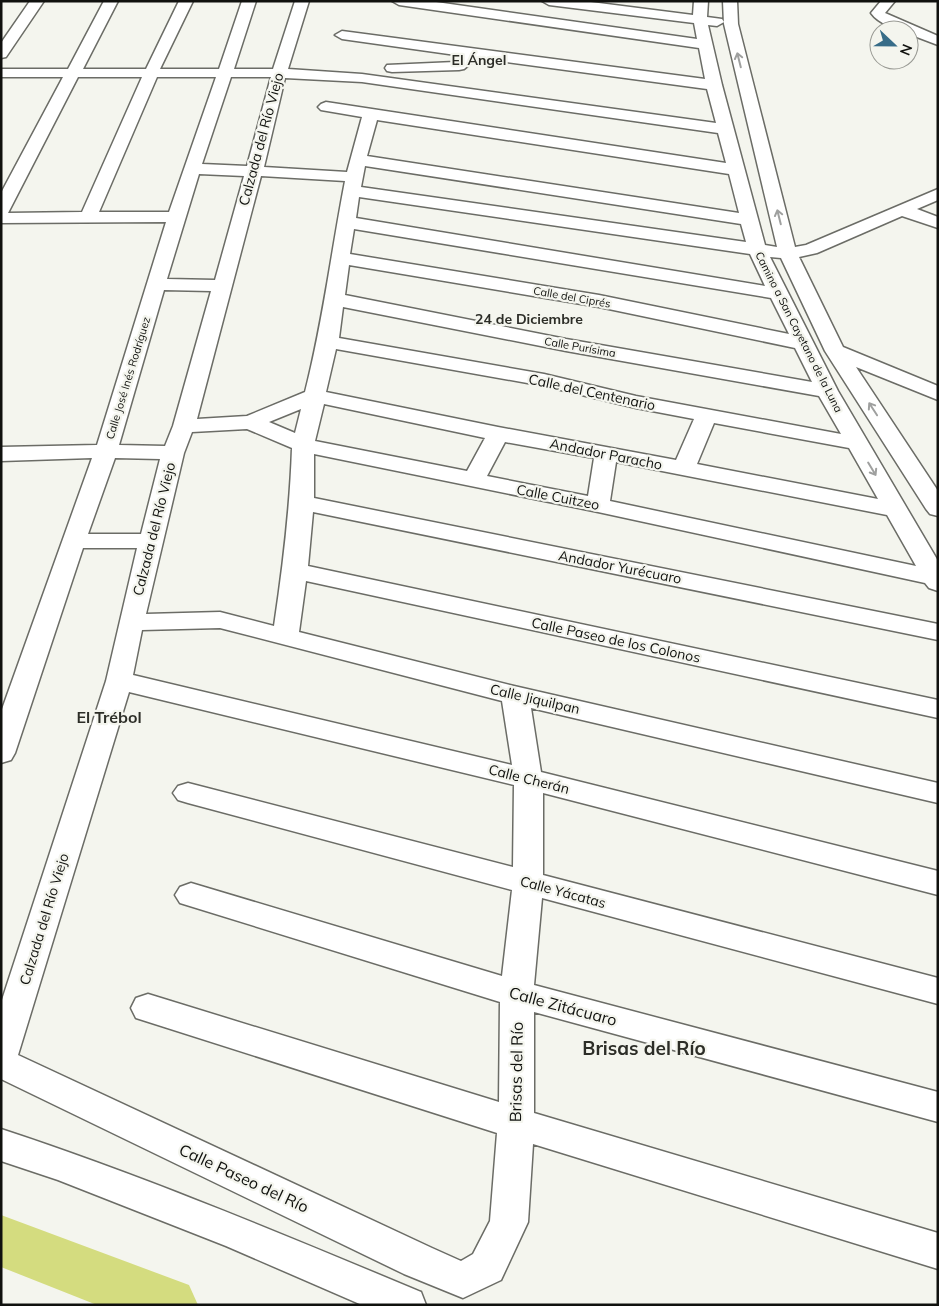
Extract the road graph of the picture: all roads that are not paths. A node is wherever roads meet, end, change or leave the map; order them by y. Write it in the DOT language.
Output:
graph roads {
  1 [pos="37,1"];
  2 [pos="111,1"];
  3 [pos="186,1"];
  4 [pos="249,1"];
  5 [pos="302,1"];
  6 [pos="399,1"];
  7 [pos="550,1"];
  8 [pos="701,1"];
  9 [pos="730,1"];
  10 [pos="888,1"];
  11 [pos="564,2"];
  12 [pos="700,20"];
  13 [pos="539,21"];
  14 [pos="731,24"];
  15 [pos="342,35"];
  16 [pos="938,41"];
  17 [pos="706,45"];
  18 [pos="474,53"];
  19 [pos="1,54"];
  20 [pos="1,73"];
  21 [pos="151,73"];
  22 [pos="224,73"];
  23 [pos="279,73"];
  24 [pos="72,74"];
  25 [pos="332,76"];
  26 [pos="714,85"];
  27 [pos="326,106"];
  28 [pos="371,114"];
  29 [pos="726,129"];
  30 [pos="192,169"];
  31 [pos="253,170"];
  32 [pos="736,170"];
  33 [pos="355,176"];
  34 [pos="938,194"];
  35 [pos="1,210"];
  36 [pos="903,210"];
  37 [pos="176,217"];
  38 [pos="1,218"];
  39 [pos="88,218"];
  40 [pos="749,220"];
  41 [pos="346,222"];
  42 [pos="938,223"];
  43 [pos="757,250"];
  44 [pos="788,254"];
  45 [pos="341,258"];
  46 [pos="157,284"];
  47 [pos="221,286"];
  48 [pos="779,294"];
  49 [pos="333,299"];
  50 [pos="328,342"];
  51 [pos="802,343"];
  52 [pos="566,345"];
  53 [pos="835,351"];
  54 [pos="544,380"];
  55 [pos="828,391"];
  56 [pos="938,394"];
  57 [pos="315,396"];
  58 [pos="708,415"];
  59 [pos="250,422"];
  60 [pos="184,426"];
  61 [pos="498,434"];
  62 [pos="856,443"];
  63 [pos="303,445"];
  64 [pos="106,451"];
  65 [pos="173,453"];
  66 [pos="606,453"];
  67 [pos="1,454"];
  68 [pos="683,469"];
  69 [pos="928,475"];
  70 [pos="473,481"];
  71 [pos="302,503"];
  72 [pos="598,505"];
  73 [pos="938,509"];
  74 [pos="897,510"];
  75 [pos="152,540"];
  76 [pos="73,541"];
  77 [pos="295,570"];
  78 [pos="936,580"];
  79 [pos="131,622"];
  80 [pos="938,632"];
  81 [pos="285,636"];
  82 [pos="119,681"];
  83 [pos="514,695"];
  84 [pos="938,709"];
  85 [pos="1,753"];
  86 [pos="528,778"];
  87 [pos="188,792"];
  88 [pos="938,793"];
  89 [pos="528,883"];
  90 [pos="938,883"];
  91 [pos="191,895"];
  92 [pos="938,991"];
  93 [pos="517,994"];
  94 [pos="148,1008"];
  95 [pos="1,1056"];
  96 [pos="1,1063"];
  97 [pos="938,1107"];
  98 [pos="516,1123"];
  99 [pos="1,1145"];
  100 [pos="938,1251"];
  101 [pos="488,1267"];
  102 [pos="407,1305"];
  1 -- 19 [label="street"];
  2 -- 24 [label="street"];
  3 -- 21 [label="street"];
  4 -- 22 [label="street, Calle José Inés Rodríguez"];
  5 -- 23 [label="street, Calzada del Río Viejo"];
  6 -- 13 [label="street"];
  7 -- 11 [label="street"];
  8 -- 12 [label="street, Camino a San Cayetano de la Luna"];
  9 -- 14 [label="street, Camino a San Cayetano de la Luna"];
  10 -- 16 [label="street"];
  11 -- 12 [label="street"];
  11 -- 13 [label="street"];
  12 -- 14 [label="street"];
  12 -- 17 [label="street, Camino a San Cayetano de la Luna"];
  13 -- 17 [label="street"];
  44 -- 14 [label="street, Camino a San Cayetano de la Luna, one-way"];
  15 -- 18 [label="street"];
  17 -- 26 [label="street, Camino a San Cayetano de la Luna"];
  18 -- 25 [label="street"];
  18 -- 26 [label="street"];
  20 -- 24 [label="street"];
  21 -- 22 [label="street"];
  21 -- 24 [label="street"];
  21 -- 39 [label="street"];
  22 -- 23 [label="street"];
  22 -- 30 [label="street, Calle José Inés Rodríguez"];
  23 -- 25 [label="street"];
  23 -- 31 [label="street, Calzada del Río Viejo"];
  24 -- 35 [label="street"];
  25 -- 29 [label="street"];
  26 -- 29 [label="street, Camino a San Cayetano de la Luna"];
  27 -- 28 [label="street"];
  28 -- 32 [label="street"];
  28 -- 33 [label="street"];
  29 -- 32 [label="street, Camino a San Cayetano de la Luna"];
  30 -- 31 [label="street"];
  30 -- 37 [label="street, Calle José Inés Rodríguez"];
  31 -- 33 [label="street"];
  31 -- 47 [label="street, Calzada del Río Viejo"];
  32 -- 40 [label="street, Camino a San Cayetano de la Luna"];
  33 -- 40 [label="street"];
  33 -- 41 [label="street"];
  33 -- 43 [label="street"];
  34 -- 36 [label="street"];
  36 -- 42 [label="street"];
  36 -- 44 [label="street"];
  37 -- 39 [label="street"];
  37 -- 46 [label="street, Calle José Inés Rodríguez"];
  38 -- 39 [label="street"];
  40 -- 43 [label="street, Camino a San Cayetano de la Luna"];
  41 -- 45 [label="street"];
  41 -- 48 [label="street"];
  43 -- 44 [label="street"];
  43 -- 48 [label="street, Camino a San Cayetano de la Luna"];
  44 -- 53 [label="street, Camino a San Cayetano de la Luna"];
  45 -- 49 [label="street"];
  45 -- 51 [label="street, Calle del Ciprés"];
  46 -- 47 [label="street"];
  46 -- 64 [label="street, Calle José Inés Rodríguez"];
  47 -- 60 [label="street, Calzada del Río Viejo"];
  48 -- 51 [label="street, Camino a San Cayetano de la Luna"];
  49 -- 50 [label="street"];
  49 -- 52 [label="street, Calle Purísima"];
  50 -- 54 [label="street, Calle del Centenario"];
  50 -- 57 [label="street"];
  51 -- 55 [label="street, Camino a San Cayetano de la Luna"];
  52 -- 54 [label="street"];
  52 -- 55 [label="street, Calle Purísima"];
  53 -- 56 [label="street"];
  69 -- 53 [label="street, Camino a San Cayetano de la Luna, one-way"];
  54 -- 58 [label="street, Calle del Centenario"];
  55 -- 62 [label="street, Camino a San Cayetano de la Luna"];
  57 -- 59 [label="street"];
  57 -- 61 [label="street, Andador Paracho"];
  57 -- 63 [label="street"];
  58 -- 62 [label="street, Calle del Centenario"];
  58 -- 68 [label="street"];
  59 -- 60 [label="street, Calle Cuitzeo"];
  59 -- 63 [label="street, Calle Cuitzeo"];
  60 -- 65 [label="street, Calzada del Río Viejo"];
  61 -- 66 [label="street, Andador Paracho"];
  61 -- 70 [label="street"];
  62 -- 74 [label="street, Camino a San Cayetano de la Luna, one-way"];
  63 -- 70 [label="street, Calle Cuitzeo"];
  63 -- 71 [label="street"];
  64 -- 65 [label="street"];
  64 -- 67 [label="street"];
  64 -- 76 [label="street, Calle José Inés Rodríguez"];
  65 -- 75 [label="street, Calzada del Río Viejo"];
  66 -- 68 [label="street, Andador Paracho"];
  66 -- 72 [label="street"];
  68 -- 74 [label="street, Andador Paracho"];
  69 -- 73 [label="street, Camino a San Cayetano de la Luna"];
  70 -- 72 [label="street, Calle Cuitzeo"];
  71 -- 77 [label="street"];
  71 -- 80 [label="street, Andador Yurécuaro"];
  72 -- 78 [label="street, Calle Cuitzeo"];
  74 -- 78 [label="street, Camino a San Cayetano de la Luna"];
  75 -- 76 [label="street"];
  75 -- 79 [label="street, Calzada del Río Viejo"];
  76 -- 85 [label="street, Calle José Inés Rodríguez"];
  77 -- 81 [label="street"];
  77 -- 84 [label="street, Calle Paseo de los Colonos"];
  79 -- 81 [label="street, Calle Jiquilpan"];
  79 -- 82 [label="street, Calzada del Río Viejo"];
  81 -- 83 [label="street, Calle Jiquilpan"];
  82 -- 86 [label="street, Calle Cherán"];
  82 -- 95 [label="street, Calzada del Río Viejo"];
  83 -- 86 [label="street, Brisas del Río"];
  83 -- 88 [label="street, Calle Jiquilpan"];
  86 -- 89 [label="street, Brisas del Río"];
  86 -- 90 [label="street, Calle Cherán"];
  87 -- 89 [label="street, Calle Yácatas"];
  89 -- 92 [label="street, Calle Yácatas"];
  89 -- 93 [label="street, Brisas del Río"];
  91 -- 93 [label="street, Calle Zitácuaro"];
  93 -- 97 [label="street, Calle Zitácuaro"];
  93 -- 98 [label="street, Brisas del Río"];
  94 -- 98 [label="street"];
  96 -- 101 [label="street, Calle Paseo del Río"];
  98 -- 100 [label="street"];
  98 -- 101 [label="street, Brisas del Río"];
  99 -- 102 [label="street"];
}
